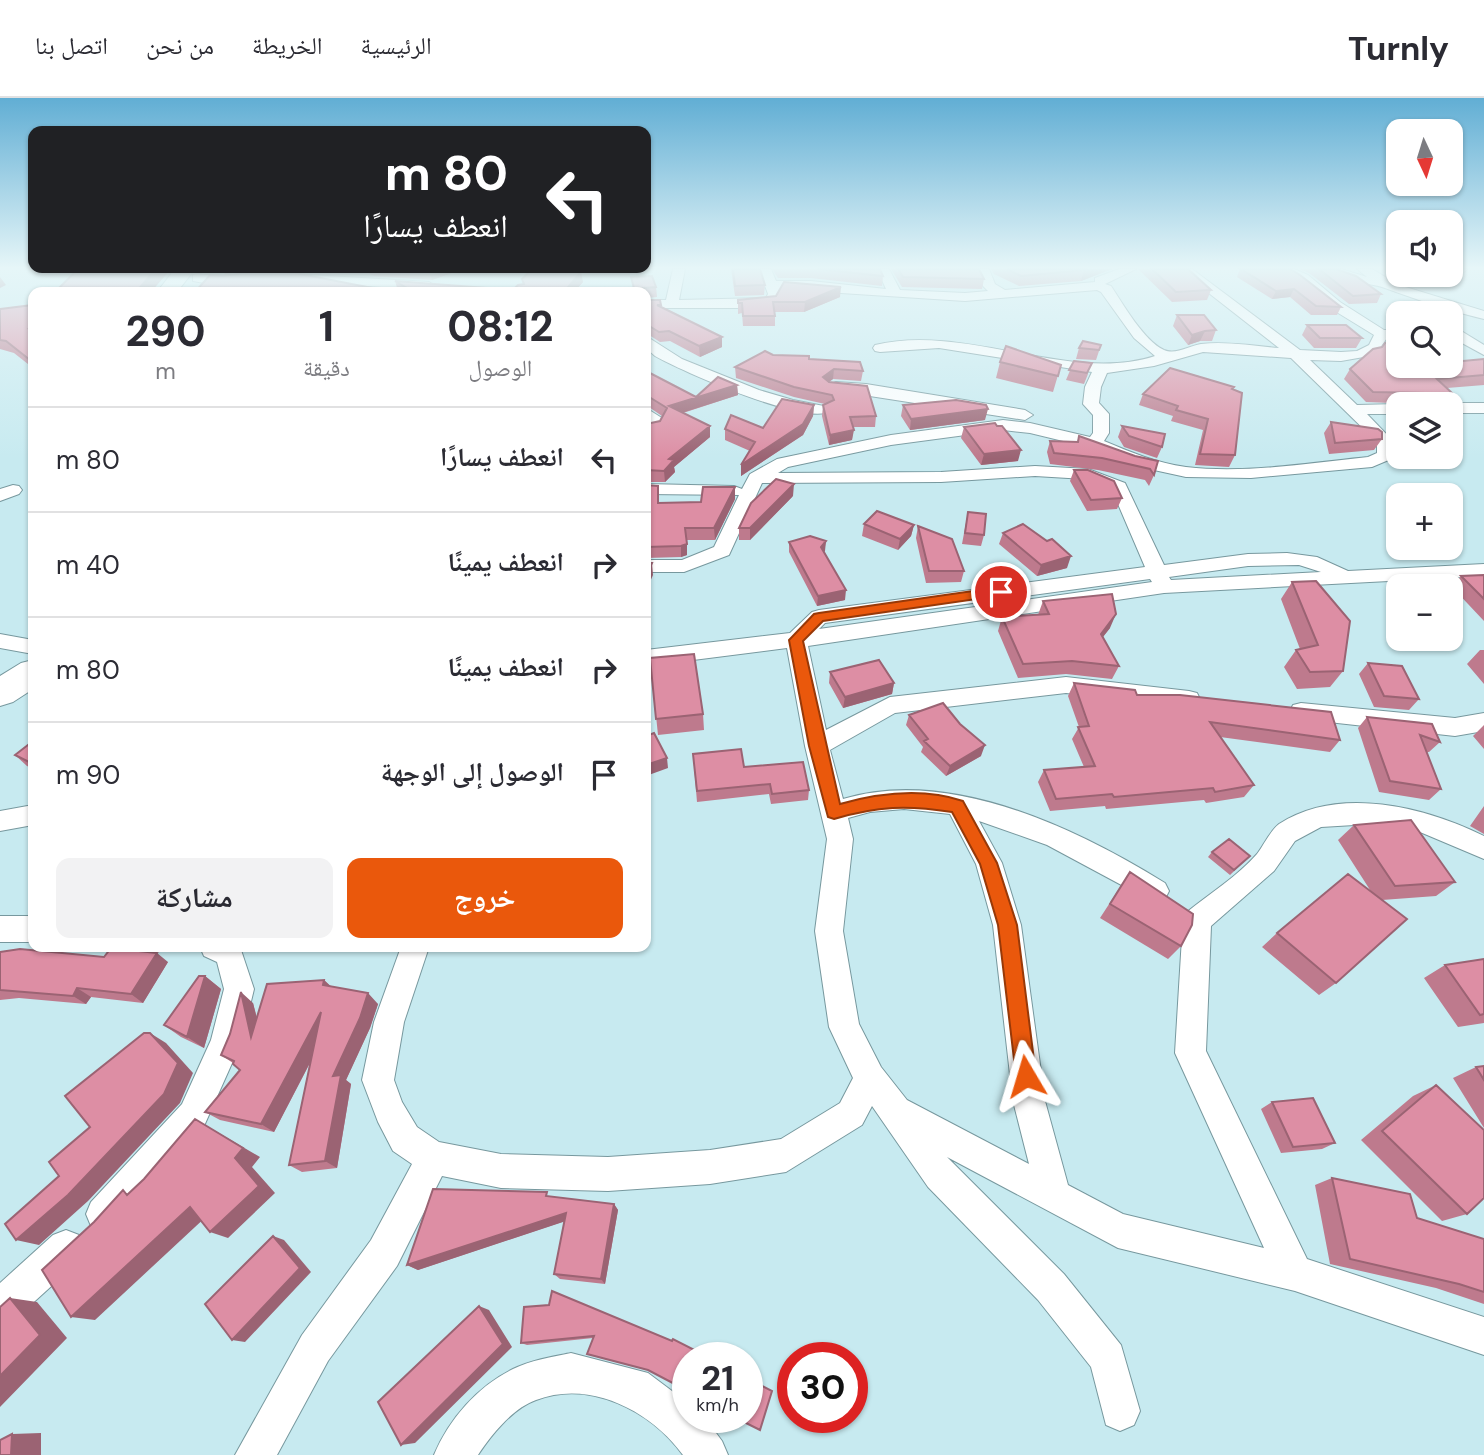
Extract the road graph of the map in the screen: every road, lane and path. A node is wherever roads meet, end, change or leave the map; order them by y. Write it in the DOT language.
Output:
graph roads {
  1 [pos="1139,332"];
  2 [pos="1267,332"];
  3 [pos="1378,332"];
  4 [pos="1381,334"];
  5 [pos="1386,334"];
  6 [pos="1463,339"];
  7 [pos="651,344"];
  8 [pos="880,348"];
  9 [pos="1484,351"];
  10 [pos="1295,354"];
  11 [pos="1169,356"];
  12 [pos="1101,369"];
  13 [pos="833,387"];
  14 [pos="1463,408"];
  15 [pos="1484,408"];
  16 [pos="1386,409"];
  17 [pos="823,410"];
  18 [pos="1354,410"];
  19 [pos="1097,438"];
  20 [pos="752,485"];
  21 [pos="651,489"];
  22 [pos="651,566"];
  23 [pos="1484,570"];
  24 [pos="1160,578"];
  25 [pos="796,640"];
  26 [pos="0,641"];
  27 [pos="28,646"];
  28 [pos="651,657"];
  29 [pos="28,675"];
  30 [pos="0,693"];
  31 [pos="1216,702"];
  32 [pos="28,705"];
  33 [pos="1282,709"];
  34 [pos="0,722"];
  35 [pos="1484,722"];
  36 [pos="817,746"];
  37 [pos="958,806"];
  38 [pos="834,812"];
  39 [pos="28,816"];
  40 [pos="0,821"];
  41 [pos="1484,848"];
  42 [pos="1198,921"];
  43 [pos="0,929"];
  44 [pos="28,929"];
  45 [pos="225,952"];
  46 [pos="413,952"];
  47 [pos="870,1078"];
  48 [pos="896,1111"];
  49 [pos="433,1158"];
  50 [pos="1054,1196"];
  51 [pos="1295,1273"];
  52 [pos="0,1308"];
  53 [pos="1484,1336"];
  54 [pos="1120,1411"];
  55 [pos="255,1455"];
  56 [pos="454,1455"];
  57 [pos="708,1455"];
  1 -- 11 [label="street"];
  2 -- 10 [label="street"];
  3 -- 4 [label="street"];
  4 -- 5 [label="street"];
  4 -- 10 [label="street"];
  6 -- 9 [label="street"];
  7 -- 17 [label="street"];
  8 -- 12 [label="street"];
  10 -- 11 [label="street"];
  10 -- 18 [label="street"];
  11 -- 12 [label="street"];
  12 -- 19 [label="street"];
  13 -- 19 [label="street"];
  14 -- 15 [label="street"];
  16 -- 18 [label="street"];
  18 -- 19 [label="street"];
  19 -- 20 [label="street"];
  20 -- 21 [label="street"];
  20 -- 22 [label="street"];
  20 -- 24 [label="street"];
  23 -- 24 [label="street"];
  24 -- 25 [label="street"];
  25 -- 28 [label="street"];
  25 -- 36 [label="street"];
  26 -- 27 [label="street"];
  29 -- 30 [label="highway"];
  31 -- 36 [label="street"];
  32 -- 34 [label="highway"];
  33 -- 35 [label="street"];
  36 -- 38 [label="street"];
  37 -- 38 [label="street"];
  37 -- 42 [label="street"];
  37 -- 50 [label="street"];
  38 -- 47 [label="street"];
  39 -- 40 [label="street"];
  41 -- 42 [label="street"];
  42 -- 51 [label="street"];
  43 -- 44 [label="street"];
  45 -- 52 [label="street"];
  46 -- 49 [label="street"];
  47 -- 48 [label="street"];
  47 -- 49 [label="street"];
  48 -- 50 [label="street"];
  48 -- 54 [label="street"];
  49 -- 55 [label="street"];
  50 -- 51 [label="street"];
  51 -- 53 [label="street"];
  56 -- 57 [label="street"];
}
